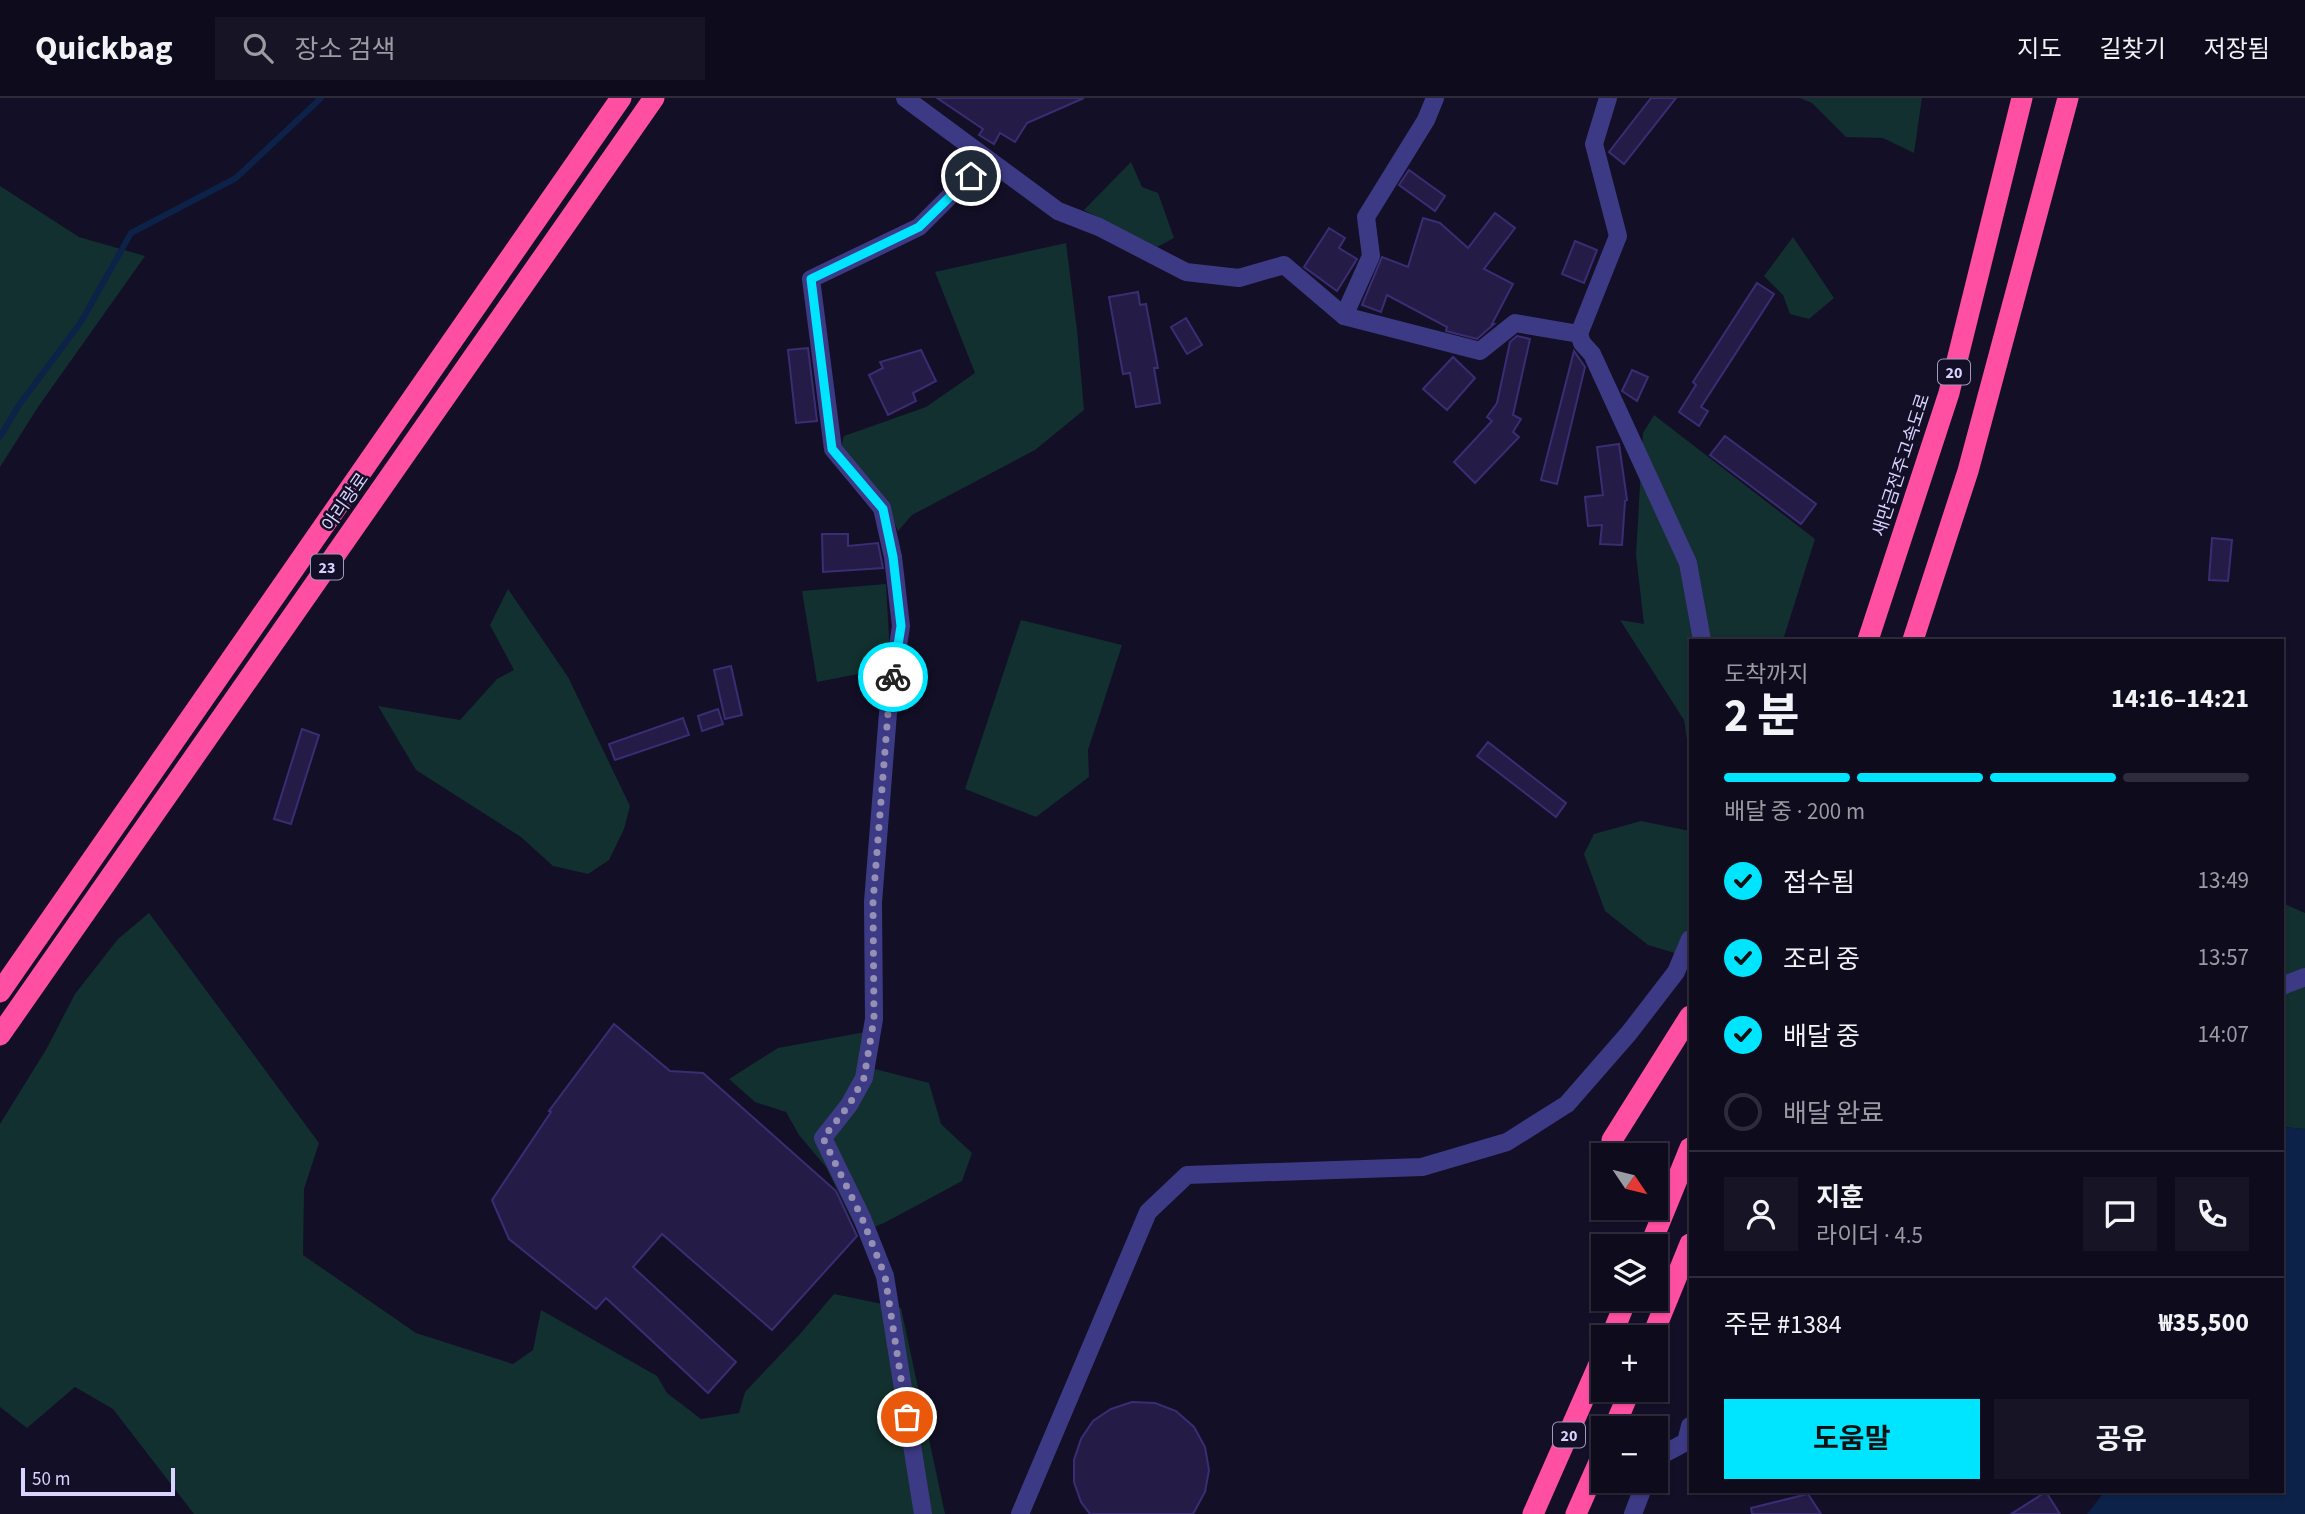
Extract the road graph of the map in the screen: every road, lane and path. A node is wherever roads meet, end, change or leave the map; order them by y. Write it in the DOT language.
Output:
graph roads {
  1 [pos="621,98"];
  2 [pos="654,98"];
  3 [pos="905,98"];
  4 [pos="1435,98"];
  5 [pos="1608,98"];
  6 [pos="2022,98"];
  7 [pos="2068,98"];
  8 [pos="988,159"];
  9 [pos="1344,316"];
  10 [pos="1579,334"];
  11 [pos="1702,639"];
  12 [pos="1868,639"];
  13 [pos="1913,639"];
  14 [pos="1689,941"];
  15 [pos="2305,977"];
  16 [pos="2284,985"];
  17 [pos="0,992"];
  18 [pos="1689,1018"];
  19 [pos="0,1035"];
  20 [pos="1612,1140"];
  21 [pos="1689,1150"];
  22 [pos="1655,1234"];
  23 [pos="1689,1246"];
  24 [pos="1657,1325"];
  25 [pos="1591,1382"];
  26 [pos="1689,1436"];
  27 [pos="1668,1450"];
  28 [pos="1591,1480"];
  29 [pos="1641,1493"];
  30 [pos="923,1514"];
  31 [pos="1020,1514"];
  32 [pos="1533,1514"];
  33 [pos="1576,1514"];
  34 [pos="1633,1514"];
  1 -- 17 [label="highway, 아리랑로 / 23"];
  2 -- 19 [label="highway, 아리랑로 / 23"];
  3 -- 8 [label="street"];
  4 -- 9 [label="street"];
  5 -- 10 [label="street"];
  6 -- 12 [label="highway, 새만금전주고속도로 / 20"];
  7 -- 13 [label="highway, 20"];
  8 -- 9 [label="street"];
  8 -- 30 [label="street"];
  9 -- 10 [label="street"];
  10 -- 11 [label="street"];
  14 -- 31 [label="street"];
  15 -- 16 [label="street"];
  18 -- 20 [label="highway"];
  21 -- 22 [label="highway"];
  23 -- 24 [label="highway"];
  25 -- 32 [label="highway, 20"];
  26 -- 27 [label="street"];
  28 -- 33 [label="highway, 20"];
  29 -- 34 [label="street"];
}
